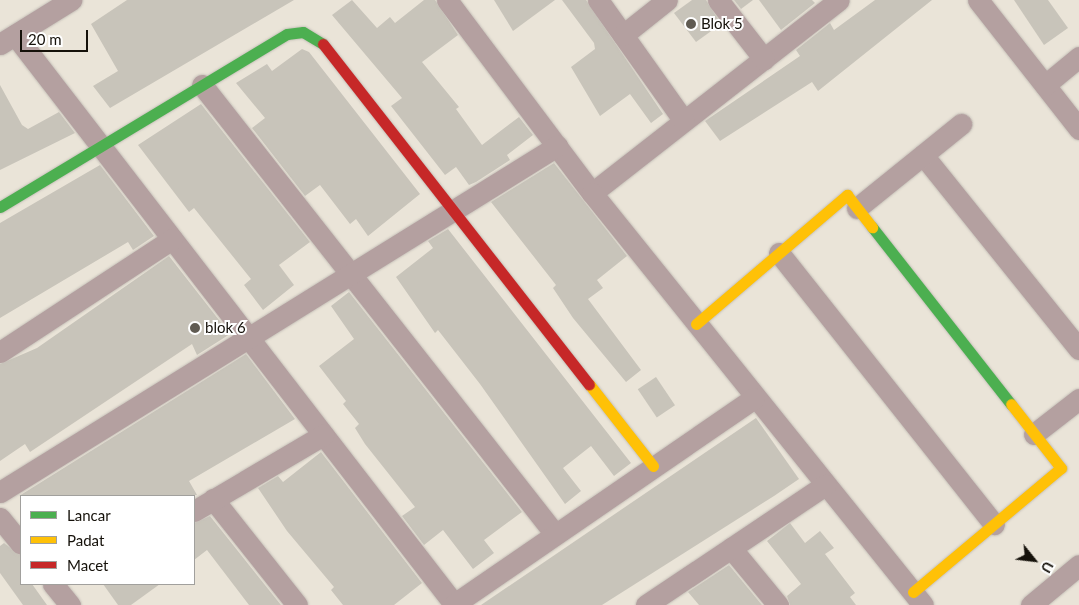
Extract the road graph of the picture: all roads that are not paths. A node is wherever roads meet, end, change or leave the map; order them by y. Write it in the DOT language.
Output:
graph roads {
  1 [pos="71,0"];
  2 [pos="448,0"];
  3 [pos="598,0"];
  4 [pos="666,0"];
  5 [pos="718,0"];
  6 [pos="839,0"];
  7 [pos="978,0"];
  8 [pos="622,35"];
  9 [pos="8,39"];
  10 [pos="1079,57"];
  11 [pos="764,59"];
  12 [pos="202,85"];
  13 [pos="1044,85"];
  14 [pos="684,121"];
  15 [pos="961,124"];
  16 [pos="1079,129"];
  17 [pos="101,146"];
  18 [pos="557,146"];
  19 [pos="923,155"];
  20 [pos="592,193"];
  21 [pos="0,207"];
  22 [pos="857,208"];
  23 [pos="453,211"];
  24 [pos="172,239"];
  25 [pos="779,253"];
  26 [pos="351,274"];
  27 [pos="696,324"];
  28 [pos="248,338"];
  29 [pos="1079,349"];
  30 [pos="0,352"];
  31 [pos="754,398"];
  32 [pos="1079,399"];
  33 [pos="1034,434"];
  34 [pos="323,435"];
  35 [pos="653,466"];
  36 [pos="825,485"];
  37 [pos="0,492"];
  38 [pos="213,499"];
  39 [pos="195,510"];
  40 [pos="0,518"];
  41 [pos="994,524"];
  42 [pos="555,534"];
  43 [pos="20,543"];
  44 [pos="731,548"];
  45 [pos="1079,565"];
  46 [pos="918,599"];
  47 [pos="461,602"];
  48 [pos="649,604"];
  49 [pos="297,605"];
  50 [pos="778,605"];
  51 [pos="1031,605"];
  1 -- 9 [label="street"];
  2 -- 18 [label="street"];
  3 -- 8 [label="street"];
  4 -- 8 [label="street"];
  5 -- 11 [label="street"];
  6 -- 11 [label="street"];
  7 -- 13 [label="street"];
  8 -- 14 [label="street"];
  9 -- 17 [label="street"];
  10 -- 13 [label="street"];
  11 -- 14 [label="street"];
  12 -- 17 [label="street"];
  12 -- 23 [label="street"];
  12 -- 26 [label="street"];
  13 -- 16 [label="street"];
  14 -- 20 [label="street"];
  15 -- 19 [label="street"];
  17 -- 21 [label="street"];
  17 -- 24 [label="street"];
  18 -- 20 [label="street"];
  18 -- 23 [label="street"];
  19 -- 22 [label="street"];
  19 -- 29 [label="street"];
  20 -- 27 [label="street"];
  22 -- 25 [label="street"];
  22 -- 33 [label="street"];
  23 -- 26 [label="street"];
  23 -- 35 [label="street"];
  24 -- 28 [label="street"];
  24 -- 30 [label="street"];
  25 -- 27 [label="street"];
  25 -- 41 [label="street"];
  26 -- 28 [label="street"];
  26 -- 42 [label="street"];
  27 -- 31 [label="street"];
  28 -- 34 [label="street"];
  28 -- 37 [label="street"];
  31 -- 35 [label="street"];
  31 -- 36 [label="street"];
  32 -- 33 [label="street"];
  33 -- 41 [label="street"];
  34 -- 38 [label="street"];
  34 -- 47 [label="street"];
  35 -- 42 [label="street"];
  36 -- 44 [label="street"];
  36 -- 46 [label="street"];
  38 -- 39 [label="street"];
  38 -- 49 [label="street"];
  40 -- 43 [label="street"];
  41 -- 46 [label="street"];
  42 -- 47 [label="street"];
  44 -- 48 [label="street"];
  44 -- 50 [label="street"];
  45 -- 51 [label="street"];
}
